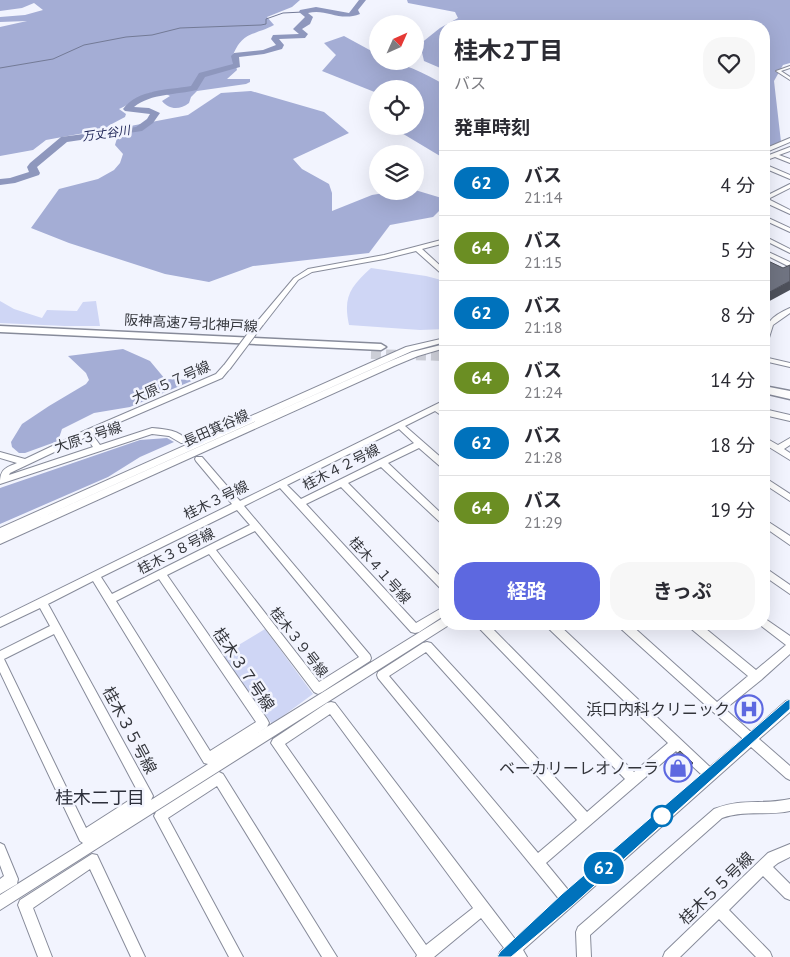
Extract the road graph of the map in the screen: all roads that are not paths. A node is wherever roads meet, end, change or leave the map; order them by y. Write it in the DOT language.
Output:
graph roads {
  1 [pos="790,67"];
  2 [pos="790,79"];
  3 [pos="790,140"];
  4 [pos="770,148"];
  5 [pos="790,148"];
  6 [pos="775,155"];
  7 [pos="770,157"];
  8 [pos="790,161"];
  9 [pos="770,168"];
  10 [pos="774,170"];
  11 [pos="770,172"];
  12 [pos="790,177"];
  13 [pos="790,186"];
  14 [pos="782,190"];
  15 [pos="790,194"];
  16 [pos="770,196"];
  17 [pos="770,202"];
  18 [pos="790,212"];
  19 [pos="770,221"];
  20 [pos="790,230"];
  21 [pos="770,241"];
  22 [pos="439,242"];
  23 [pos="417,248"];
  24 [pos="790,251"];
  25 [pos="770,255"];
  26 [pos="790,265"];
  27 [pos="439,268"];
  28 [pos="790,310"];
  29 [pos="770,324"];
  30 [pos="0,329"];
  31 [pos="0,335"];
  32 [pos="439,342"];
  33 [pos="381,347"];
  34 [pos="439,348"];
  35 [pos="371,354"];
  36 [pos="770,361"];
  37 [pos="770,366"];
  38 [pos="790,366"];
  39 [pos="790,371"];
  40 [pos="770,383"];
  41 [pos="790,388"];
  42 [pos="770,391"];
  43 [pos="790,395"];
  44 [pos="439,407"];
  45 [pos="770,414"];
  46 [pos="790,418"];
  47 [pos="400,426"];
  48 [pos="87,433"];
  49 [pos="184,441"];
  50 [pos="790,441"];
  51 [pos="420,444"];
  52 [pos="770,444"];
  53 [pos="98,448"];
  54 [pos="778,449"];
  55 [pos="0,455"];
  56 [pos="790,456"];
  57 [pos="199,459"];
  58 [pos="439,461"];
  59 [pos="26,462"];
  60 [pos="381,462"];
  61 [pos="1,480"];
  62 [pos="342,482"];
  63 [pos="282,484"];
  64 [pos="770,484"];
  65 [pos="790,498"];
  66 [pos="300,503"];
  67 [pos="239,504"];
  68 [pos="439,516"];
  69 [pos="256,526"];
  70 [pos="770,526"];
  71 [pos="0,532"];
  72 [pos="0,540"];
  73 [pos="790,541"];
  74 [pos="210,549"];
  75 [pos="161,574"];
  76 [pos="770,575"];
  77 [pos="95,576"];
  78 [pos="439,581"];
  79 [pos="790,590"];
  80 [pos="110,600"];
  81 [pos="42,602"];
  82 [pos="439,614"];
  83 [pos="0,623"];
  84 [pos="439,626"];
  85 [pos="770,627"];
  86 [pos="56,628"];
  87 [pos="488,630"];
  88 [pos="557,630"];
  89 [pos="630,630"];
  90 [pos="701,630"];
  91 [pos="790,642"];
  92 [pos="790,648"];
  93 [pos="0,656"];
  94 [pos="0,661"];
  95 [pos="757,677"];
  96 [pos="790,704"];
  97 [pos="718,708"];
  98 [pos="751,738"];
  99 [pos="677,743"];
  100 [pos="709,774"];
  101 [pos="790,774"];
  102 [pos="634,780"];
  103 [pos="790,805"];
  104 [pos="586,820"];
  105 [pos="0,850"];
  106 [pos="790,850"];
  107 [pos="537,862"];
  108 [pos="764,867"];
  109 [pos="0,887"];
  110 [pos="790,893"];
  111 [pos="568,900"];
  112 [pos="0,903"];
  113 [pos="482,909"];
  114 [pos="719,909"];
  115 [pos="513,954"];
  116 [pos="424,956"];
  117 [pos="672,956"];
  118 [pos="45,957"];
  119 [pos="138,957"];
  120 [pos="236,957"];
  121 [pos="330,957"];
  122 [pos="584,957"];
  123 [pos="766,957"];
  1 -- 2 [label="street"];
  3 -- 4 [label="street"];
  5 -- 6 [label="street"];
  6 -- 7 [label="street"];
  6 -- 8 [label="street"];
  9 -- 10 [label="street"];
  10 -- 11 [label="street"];
  10 -- 12 [label="street"];
  13 -- 14 [label="street"];
  14 -- 15 [label="street"];
  14 -- 16 [label="street"];
  17 -- 18 [label="street"];
  19 -- 20 [label="street"];
  21 -- 24 [label="street"];
  22 -- 23 [label="street, 大原５７号線"];
  23 -- 27 [label="street"];
  23 -- 48 [label="street, 大原５７号線, bridge"];
  25 -- 26 [label="street"];
  28 -- 29 [label="street"];
  30 -- 33 [label="highway, 阪神高速7号北神戸線"];
  31 -- 35 [label="highway, 阪神高速7号北神戸線"];
  32 -- 71 [label="street, 長田箕谷線"];
  34 -- 72 [label="street, 長田箕谷線"];
  36 -- 38 [label="street"];
  37 -- 39 [label="street"];
  40 -- 41 [label="highway"];
  42 -- 43 [label="highway"];
  44 -- 47 [label="street, 桂木３号線"];
  45 -- 46 [label="street"];
  47 -- 51 [label="street"];
  47 -- 63 [label="street, 桂木３号線"];
  48 -- 53 [label="street"];
  48 -- 59 [label="street"];
  49 -- 53 [label="street, 大原３号線"];
  50 -- 54 [label="street"];
  51 -- 58 [label="street"];
  51 -- 60 [label="street, 桂木４２号線"];
  52 -- 54 [label="street"];
  53 -- 61 [label="street, 大原３号線"];
  54 -- 56 [label="street"];
  55 -- 59 [label="street"];
  57 -- 67 [label="street"];
  59 -- 61 [label="street"];
  60 -- 62 [label="street, 桂木４２号線"];
  60 -- 68 [label="street"];
  62 -- 66 [label="street, 桂木４２号線"];
  62 -- 78 [label="street"];
  63 -- 66 [label="street, 桂木４２号線"];
  63 -- 67 [label="street, 桂木３号線"];
  64 -- 65 [label="street"];
  66 -- 82 [label="street, 桂木４１号線"];
  67 -- 69 [label="street"];
  67 -- 77 [label="street, 桂木３号線"];
  69 -- 74 [label="street, 桂木３８号線"];
  69 -- 74 [label="street, 桂木３９号線"];
  70 -- 73 [label="street"];
  74 -- 75 [label="street, 桂木３８号線"];
  75 -- 80 [label="street, 桂木３８号線"];
  75 -- 80 [label="street, 桂木３７号線"];
  76 -- 79 [label="street"];
  77 -- 80 [label="street"];
  77 -- 81 [label="street, 桂木３号線"];
  81 -- 83 [label="street, 桂木３号線"];
  81 -- 86 [label="street"];
  84 -- 112 [label="street"];
  85 -- 91 [label="street"];
  86 -- 93 [label="street"];
  86 -- 94 [label="street, 桂木３５号線"];
  87 -- 102 [label="street"];
  88 -- 99 [label="street"];
  89 -- 97 [label="street"];
  90 -- 95 [label="street"];
  92 -- 95 [label="street"];
  95 -- 97 [label="street"];
  96 -- 98 [label="street"];
  97 -- 98 [label="street"];
  98 -- 100 [label="street"];
  98 -- 101 [label="street"];
  99 -- 100 [label="street"];
  99 -- 102 [label="street"];
  100 -- 111 [label="street"];
  102 -- 104 [label="street"];
  103 -- 122 [label="street"];
  104 -- 107 [label="street"];
  104 -- 107 [label="street"];
  105 -- 109 [label="street"];
  106 -- 108 [label="street, 桂木５５号線"];
  107 -- 111 [label="street"];
  108 -- 110 [label="street"];
  108 -- 114 [label="street, 桂木５５号線"];
  111 -- 115 [label="street"];
  113 -- 115 [label="street"];
  113 -- 116 [label="street"];
  113 -- 116 [label="street"];
  114 -- 117 [label="street, 桂木５５号線"];
  114 -- 123 [label="street"];
  118 -- 119 [label="street"];
  120 -- 121 [label="street"];
}
